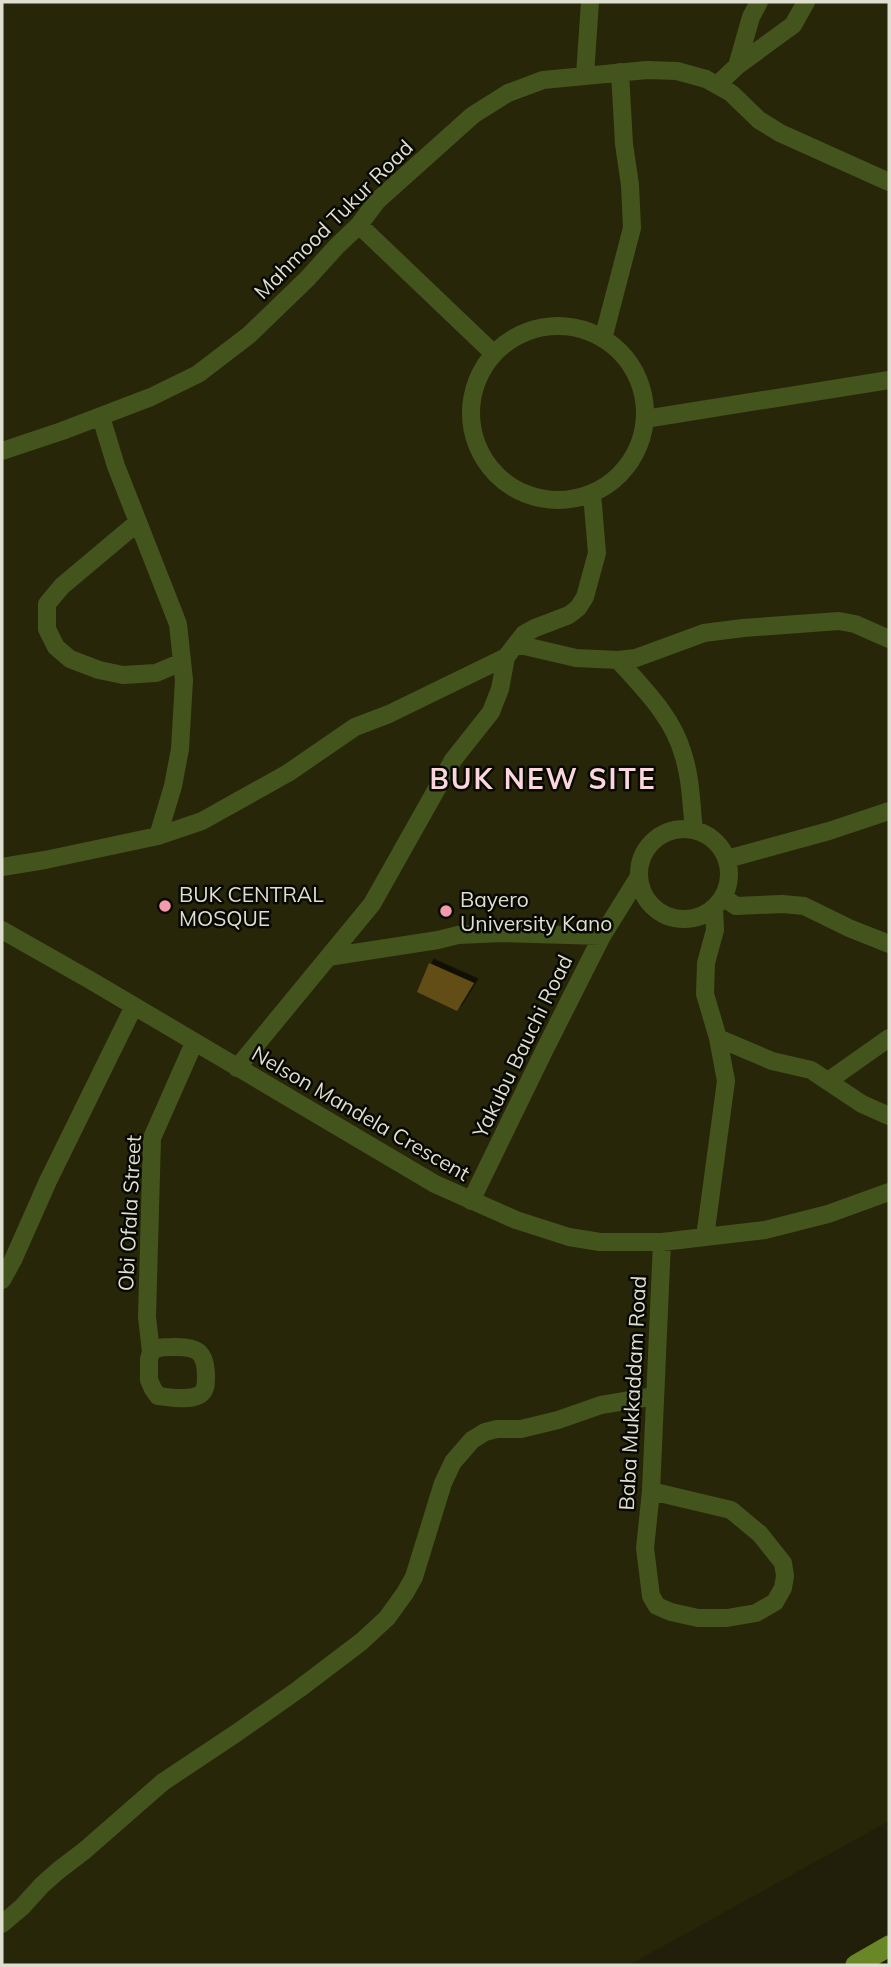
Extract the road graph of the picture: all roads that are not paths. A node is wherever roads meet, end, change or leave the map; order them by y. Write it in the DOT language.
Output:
graph roads {
  1 [pos="590,2"];
  2 [pos="759,2"];
  3 [pos="806,2"];
  4 [pos="737,66"];
  5 [pos="620,72"];
  6 [pos="585,75"];
  7 [pos="716,85"];
  8 [pos="889,182"];
  9 [pos="359,225"];
  10 [pos="603,339"];
  11 [pos="492,352"];
  12 [pos="889,380"];
  13 [pos="101,417"];
  14 [pos="645,419"];
  15 [pos="2,451"];
  16 [pos="592,494"];
  17 [pos="137,523"];
  18 [pos="889,639"];
  19 [pos="511,650"];
  20 [pos="618,660"];
  21 [pos="182,662"];
  22 [pos="889,811"];
  23 [pos="694,830"];
  24 [pos="158,836"];
  25 [pos="727,859"];
  26 [pos="2,867"];
  27 [pos="638,878"];
  28 [pos="719,902"];
  29 [pos="2,930"];
  30 [pos="602,936"];
  31 [pos="889,944"];
  32 [pos="328,957"];
  33 [pos="134,1006"];
  34 [pos="718,1038"];
  35 [pos="889,1038"];
  36 [pos="194,1043"];
  37 [pos="237,1068"];
  38 [pos="828,1081"];
  39 [pos="889,1116"];
  40 [pos="889,1192"];
  41 [pos="471,1200"];
  42 [pos="705,1237"];
  43 [pos="662,1241"];
  44 [pos="2,1280"];
  45 [pos="151,1352"];
  46 [pos="655,1396"];
  47 [pos="651,1491"];
  48 [pos="2,1924"];
  49 [pos="889,1946"];
  50 [pos="856,1965"];
  1 -- 6 [label="street"];
  2 -- 4 [label="street"];
  3 -- 4 [label="street"];
  4 -- 7 [label="street"];
  5 -- 6 [label="street, Mahmood Tukur Road"];
  5 -- 7 [label="street, Mahmood Tukur Road"];
  5 -- 10 [label="street"];
  6 -- 9 [label="street, Mahmood Tukur Road"];
  7 -- 8 [label="street, Mahmood Tukur Road"];
  9 -- 11 [label="street"];
  9 -- 13 [label="street, Mahmood Tukur Road"];
  10 -- 11 [label="street"];
  10 -- 14 [label="street"];
  11 -- 16 [label="street"];
  12 -- 14 [label="street"];
  13 -- 15 [label="street, Mahmood Tukur Road"];
  13 -- 17 [label="street"];
  14 -- 16 [label="street"];
  16 -- 19 [label="street"];
  17 -- 21 [label="street"];
  17 -- 21 [label="street"];
  18 -- 20 [label="street"];
  19 -- 20 [label="street"];
  19 -- 24 [label="street"];
  19 -- 32 [label="street"];
  20 -- 23 [label="street"];
  21 -- 24 [label="street"];
  22 -- 25 [label="street"];
  23 -- 25 [label="street"];
  23 -- 27 [label="street"];
  24 -- 26 [label="street"];
  25 -- 28 [label="street"];
  27 -- 28 [label="street"];
  27 -- 30 [label="street, Yakubu Bauchi Road"];
  28 -- 31 [label="street"];
  28 -- 34 [label="street"];
  29 -- 33 [label="street, Nelson Mandela Crescent"];
  30 -- 32 [label="street"];
  30 -- 41 [label="street, Yakubu Bauchi Road"];
  32 -- 37 [label="street"];
  33 -- 36 [label="street, Nelson Mandela Crescent"];
  33 -- 44 [label="street"];
  34 -- 38 [label="street"];
  34 -- 42 [label="street"];
  35 -- 38 [label="street"];
  36 -- 37 [label="street, Nelson Mandela Crescent"];
  36 -- 45 [label="street, Obi Ofala Street"];
  37 -- 41 [label="street, Nelson Mandela Crescent"];
  38 -- 39 [label="street"];
  40 -- 42 [label="street, Nelson Mandela Crescent"];
  41 -- 43 [label="street, Nelson Mandela Crescent"];
  42 -- 43 [label="street, Nelson Mandela Crescent"];
  43 -- 46 [label="street, Baba Mukkaddam Road"];
  46 -- 47 [label="street, Baba Mukkaddam Road"];
  46 -- 48 [label="street"];
  47 -- 47 [label="street, Baba Mukkaddam Road"];
  49 -- 50 [label="main road"];
}
